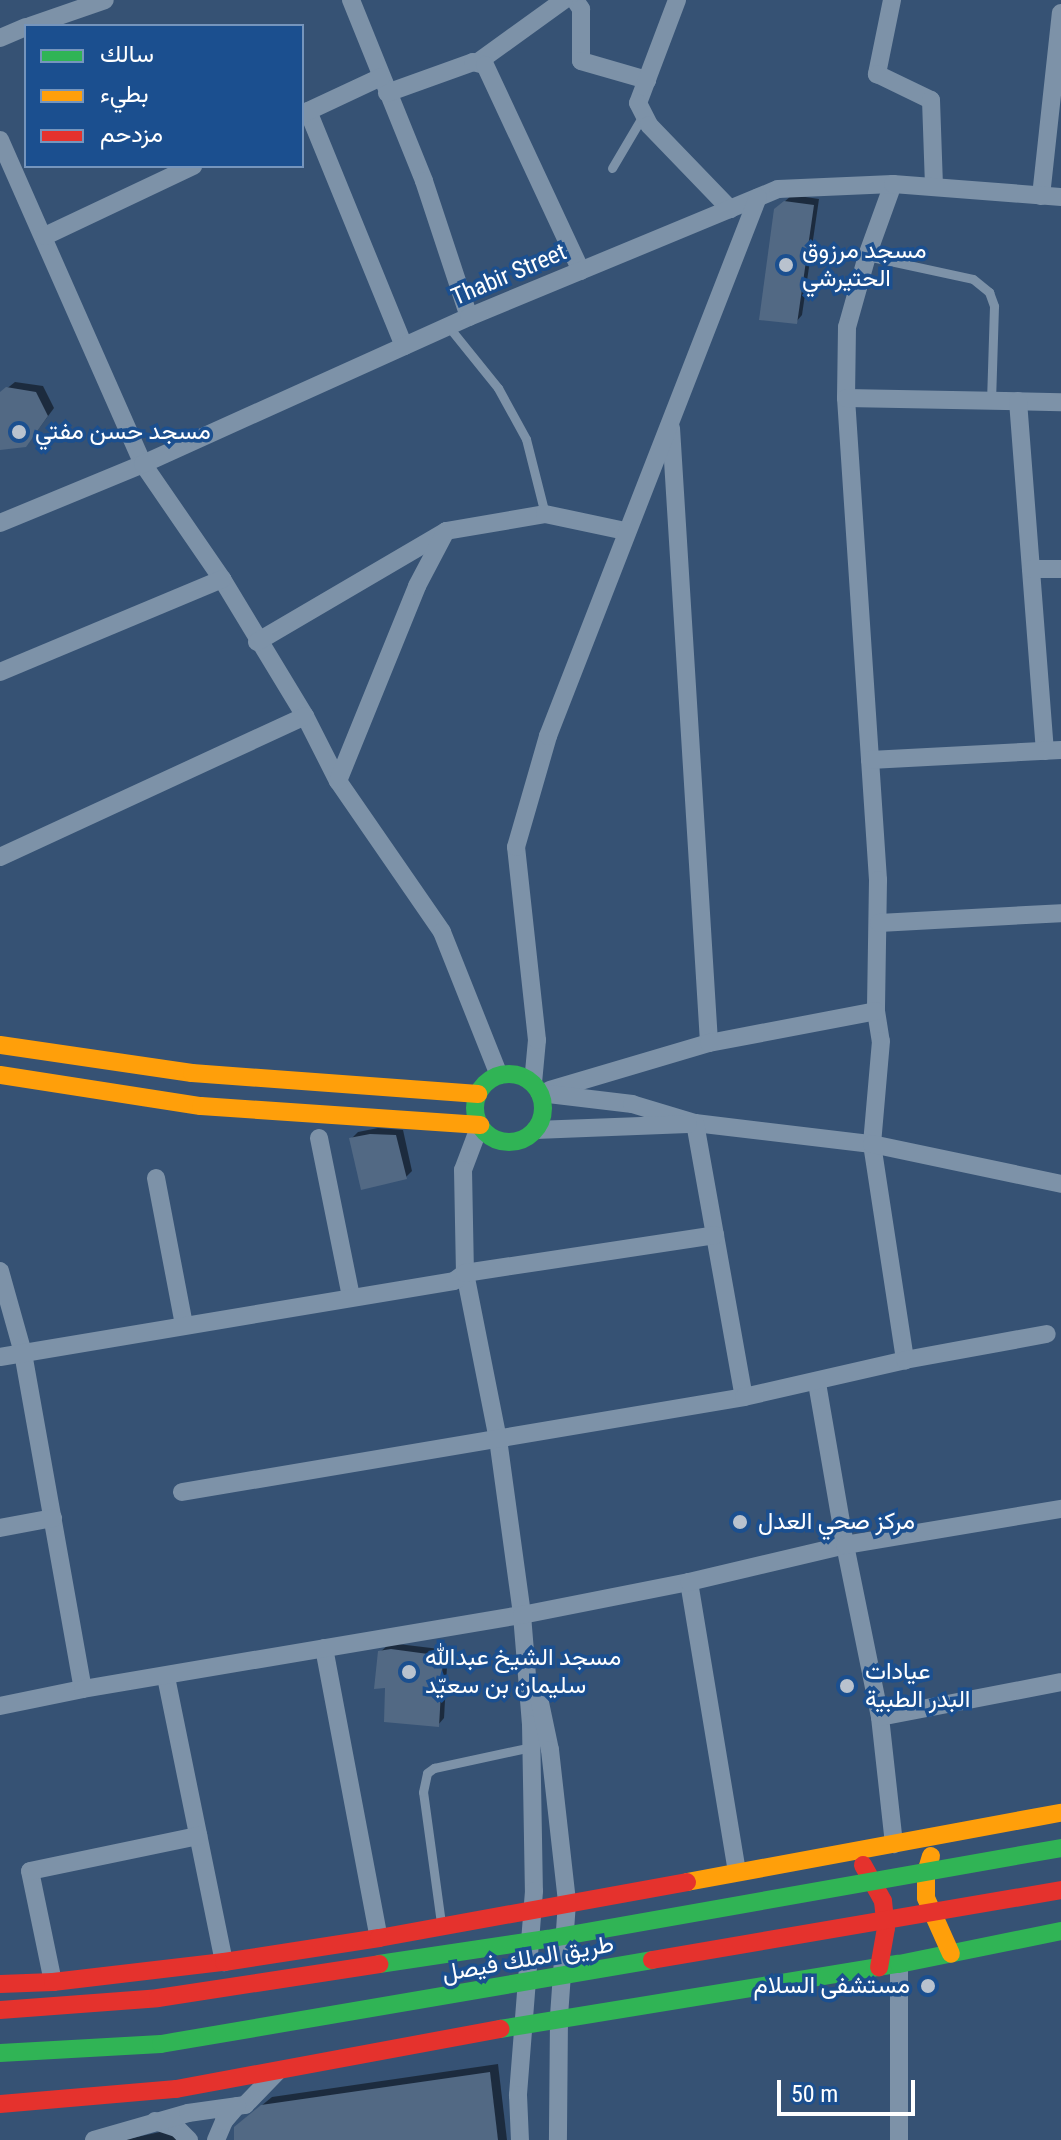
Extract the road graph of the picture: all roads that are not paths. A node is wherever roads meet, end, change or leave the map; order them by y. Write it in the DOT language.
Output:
graph roads {
  1 [pos="105,0"];
  2 [pos="351,0"];
  3 [pos="564,0"];
  4 [pos="575,0"];
  5 [pos="677,0"];
  6 [pos="892,0"];
  7 [pos="79,3"];
  8 [pos="1061,13"];
  9 [pos="34,24"];
  10 [pos="24,29"];
  11 [pos="0,38"];
  12 [pos="478,62"];
  13 [pos="647,80"];
  14 [pos="384,85"];
  15 [pos="305,113"];
  16 [pos="642,117"];
  17 [pos="0,140"];
  18 [pos="189,168"];
  19 [pos="612,168"];
  20 [pos="893,184"];
  21 [pos="934,187"];
  22 [pos="1041,196"];
  23 [pos="758,197"];
  24 [pos="1061,197"];
  25 [pos="730,209"];
  26 [pos="45,236"];
  27 [pos="867,256"];
  28 [pos="581,271"];
  29 [pos="469,317"];
  30 [pos="448,326"];
  31 [pos="404,346"];
  32 [pos="846,398"];
  33 [pos="991,400"];
  34 [pos="1018,401"];
  35 [pos="1061,402"];
  36 [pos="671,422"];
  37 [pos="143,464"];
  38 [pos="545,514"];
  39 [pos="0,523"];
  40 [pos="446,531"];
  41 [pos="625,531"];
  42 [pos="1031,569"];
  43 [pos="1061,569"];
  44 [pos="222,579"];
  45 [pos="257,642"];
  46 [pos="0,672"];
  47 [pos="305,716"];
  48 [pos="1053,750"];
  49 [pos="870,760"];
  50 [pos="338,781"];
  51 [pos="0,857"];
  52 [pos="1061,913"];
  53 [pos="879,923"];
  54 [pos="876,1011"];
  55 [pos="709,1043"];
  56 [pos="0,1045"];
  57 [pos="0,1075"];
  58 [pos="499,1075"];
  59 [pos="536,1088"];
  60 [pos="478,1094"];
  61 [pos="695,1123"];
  62 [pos="480,1125"];
  63 [pos="535,1130"];
  64 [pos="319,1138"];
  65 [pos="872,1144"];
  66 [pos="156,1178"];
  67 [pos="1061,1184"];
  68 [pos="715,1235"];
  69 [pos="0,1271"];
  70 [pos="465,1273"];
  71 [pos="351,1297"];
  72 [pos="184,1325"];
  73 [pos="1047,1334"];
  74 [pos="23,1353"];
  75 [pos="0,1357"];
  76 [pos="905,1360"];
  77 [pos="817,1383"];
  78 [pos="744,1397"];
  79 [pos="498,1439"];
  80 [pos="182,1492"];
  81 [pos="1061,1509"];
  82 [pos="53,1518"];
  83 [pos="0,1528"];
  84 [pos="845,1545"];
  85 [pos="689,1582"];
  86 [pos="522,1615"];
  87 [pos="324,1648"];
  88 [pos="166,1677"];
  89 [pos="1061,1682"];
  90 [pos="83,1689"];
  91 [pos="0,1706"];
  92 [pos="880,1717"];
  93 [pos="532,1746"];
  94 [pos="1061,1813"];
  95 [pos="198,1836"];
  96 [pos="937,1837"];
  97 [pos="894,1844"];
  98 [pos="1061,1848"];
  99 [pos="854,1851"];
  100 [pos="737,1871"];
  101 [pos="1061,1890"];
  102 [pos="567,1902"];
  103 [pos="533,1910"];
  104 [pos="442,1927"];
  105 [pos="1061,1931"];
  106 [pos="379,1938"];
  107 [pos="951,1954"];
  108 [pos="224,1962"];
  109 [pos="899,1964"];
  110 [pos="879,1967"];
  111 [pos="53,1982"];
  112 [pos="0,1984"];
  113 [pos="0,2010"];
  114 [pos="559,2017"];
  115 [pos="524,2025"];
  116 [pos="0,2053"];
  117 [pos="277,2072"];
  118 [pos="0,2104"];
  119 [pos="237,2106"];
  120 [pos="155,2121"];
  121 [pos="94,2140"];
  122 [pos="189,2140"];
  123 [pos="216,2140"];
  124 [pos="520,2140"];
  125 [pos="558,2140"];
  126 [pos="899,2140"];
  1 -- 7 [label="street"];
  2 -- 14 [label="street"];
  3 -- 12 [label="street"];
  4 -- 13 [label="street"];
  5 -- 13 [label="street"];
  6 -- 21 [label="street"];
  7 -- 9 [label="street"];
  8 -- 22 [label="street"];
  10 -- 11 [label="street"];
  12 -- 14 [label="street"];
  12 -- 28 [label="street"];
  13 -- 16 [label="street"];
  14 -- 15 [label="street"];
  14 -- 29 [label="street"];
  15 -- 31 [label="street"];
  16 -- 19 [label="lane"];
  16 -- 25 [label="street"];
  17 -- 26 [label="street"];
  18 -- 26 [label="street"];
  20 -- 21 [label="street, Thabir Street"];
  20 -- 23 [label="street, Thabir Street"];
  20 -- 27 [label="street"];
  21 -- 22 [label="street, Thabir Street"];
  22 -- 24 [label="street, Thabir Street"];
  23 -- 25 [label="street, Thabir Street"];
  23 -- 36 [label="street"];
  25 -- 28 [label="street, Thabir Street"];
  26 -- 37 [label="street"];
  27 -- 32 [label="street"];
  27 -- 33 [label="lane"];
  28 -- 29 [label="street, Thabir Street"];
  29 -- 30 [label="street, Thabir Street"];
  30 -- 31 [label="street, Thabir Street"];
  30 -- 38 [label="lane"];
  31 -- 37 [label="street, Thabir Street"];
  32 -- 33 [label="street"];
  32 -- 49 [label="street"];
  33 -- 34 [label="street"];
  34 -- 35 [label="street"];
  34 -- 42 [label="street"];
  36 -- 41 [label="street"];
  36 -- 55 [label="street"];
  37 -- 39 [label="street, Thabir Street"];
  37 -- 44 [label="street"];
  38 -- 40 [label="street"];
  38 -- 41 [label="street"];
  40 -- 45 [label="street"];
  40 -- 50 [label="street"];
  41 -- 59 [label="street"];
  42 -- 43 [label="street"];
  42 -- 48 [label="street"];
  44 -- 45 [label="street"];
  44 -- 46 [label="street"];
  45 -- 47 [label="street"];
  47 -- 50 [label="street"];
  47 -- 51 [label="street"];
  48 -- 49 [label="street"];
  49 -- 53 [label="street"];
  50 -- 58 [label="street"];
  52 -- 53 [label="street"];
  53 -- 54 [label="street"];
  54 -- 55 [label="street"];
  54 -- 65 [label="street"];
  55 -- 59 [label="street"];
  56 -- 60 [label="main road"];
  57 -- 62 [label="main road"];
  58 -- 59 [label="main road"];
  58 -- 60 [label="main road"];
  59 -- 61 [label="street"];
  59 -- 63 [label="main road"];
  60 -- 62 [label="main road"];
  61 -- 63 [label="street"];
  61 -- 65 [label="street"];
  61 -- 68 [label="street"];
  62 -- 63 [label="main road"];
  62 -- 70 [label="street"];
  64 -- 71 [label="street"];
  65 -- 67 [label="street"];
  65 -- 76 [label="street"];
  66 -- 72 [label="street"];
  68 -- 70 [label="street"];
  68 -- 78 [label="street"];
  69 -- 74 [label="street"];
  70 -- 71 [label="street"];
  70 -- 79 [label="street"];
  71 -- 72 [label="street"];
  72 -- 74 [label="street"];
  73 -- 76 [label="street"];
  74 -- 75 [label="street"];
  74 -- 82 [label="street"];
  76 -- 77 [label="street"];
  77 -- 78 [label="street"];
  77 -- 84 [label="street"];
  78 -- 79 [label="street"];
  79 -- 80 [label="street"];
  79 -- 86 [label="street"];
  81 -- 84 [label="street"];
  82 -- 83 [label="street"];
  82 -- 90 [label="street"];
  84 -- 85 [label="street"];
  84 -- 92 [label="street"];
  85 -- 86 [label="street"];
  85 -- 100 [label="street"];
  86 -- 87 [label="street"];
  86 -- 93 [label="street"];
  86 -- 102 [label="street"];
  87 -- 88 [label="street"];
  87 -- 106 [label="street"];
  88 -- 90 [label="street"];
  88 -- 95 [label="street"];
  89 -- 92 [label="street"];
  90 -- 91 [label="street"];
  92 -- 97 [label="street"];
  93 -- 103 [label="street"];
  93 -- 104 [label="lane"];
  94 -- 96 [label="main road"];
  95 -- 108 [label="street"];
  95 -- 111 [label="street"];
  96 -- 97 [label="main road"];
  96 -- 107 [label="main road"];
  97 -- 99 [label="main road"];
  98 -- 113 [label="main road, طريق الملك فيصل, bridge"];
  99 -- 100 [label="main road"];
  99 -- 110 [label="main road"];
  100 -- 102 [label="main road"];
  101 -- 116 [label="main road, طريق الملك فيصل, bridge"];
  102 -- 103 [label="main road"];
  102 -- 114 [label="street"];
  103 -- 104 [label="main road"];
  103 -- 115 [label="street"];
  104 -- 106 [label="main road"];
  105 -- 107 [label="main road"];
  106 -- 108 [label="main road"];
  107 -- 109 [label="main road"];
  108 -- 111 [label="main road"];
  109 -- 110 [label="main road"];
  109 -- 126 [label="street"];
  110 -- 114 [label="main road"];
  111 -- 112 [label="main road"];
  114 -- 115 [label="main road"];
  114 -- 125 [label="street"];
  115 -- 117 [label="main road"];
  115 -- 124 [label="street"];
  117 -- 118 [label="main road"];
  117 -- 119 [label="street"];
  119 -- 120 [label="street"];
  119 -- 123 [label="street"];
  120 -- 121 [label="street"];
  120 -- 122 [label="street"];
}
